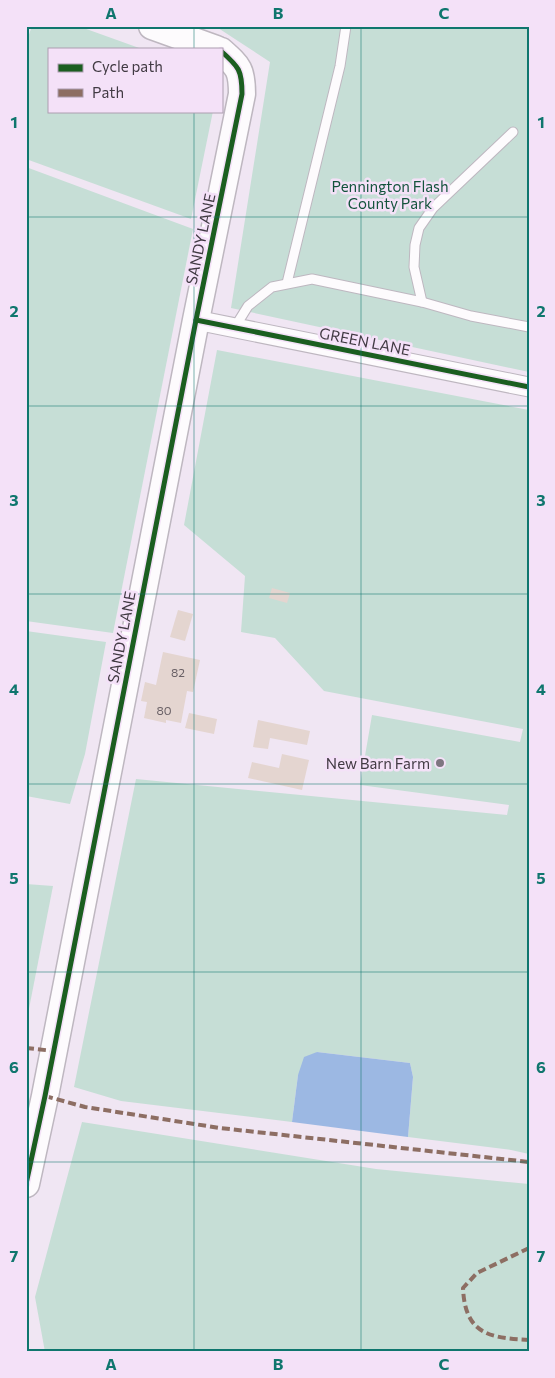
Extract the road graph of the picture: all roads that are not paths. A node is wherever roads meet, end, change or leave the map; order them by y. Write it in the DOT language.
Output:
graph roads {
  1 [pos="152,26"];
  2 [pos="346,26"];
  3 [pos="213,48"];
  4 [pos="222,52"];
  5 [pos="513,132"];
  6 [pos="287,283"];
  7 [pos="422,302"];
  8 [pos="196,320"];
  9 [pos="235,327"];
  10 [pos="529,327"];
  11 [pos="529,386"];
  12 [pos="26,1184"];
  1 -- 3 [label="street"];
  2 -- 6 [label="lane"];
  4 -- 8 [label="street, SANDY LANE"];
  5 -- 7 [label="lane"];
  6 -- 7 [label="lane"];
  6 -- 9 [label="lane"];
  7 -- 10 [label="lane"];
  8 -- 9 [label="street, GREEN LANE"];
  8 -- 12 [label="street, SANDY LANE"];
  9 -- 11 [label="street, GREEN LANE"];
}
